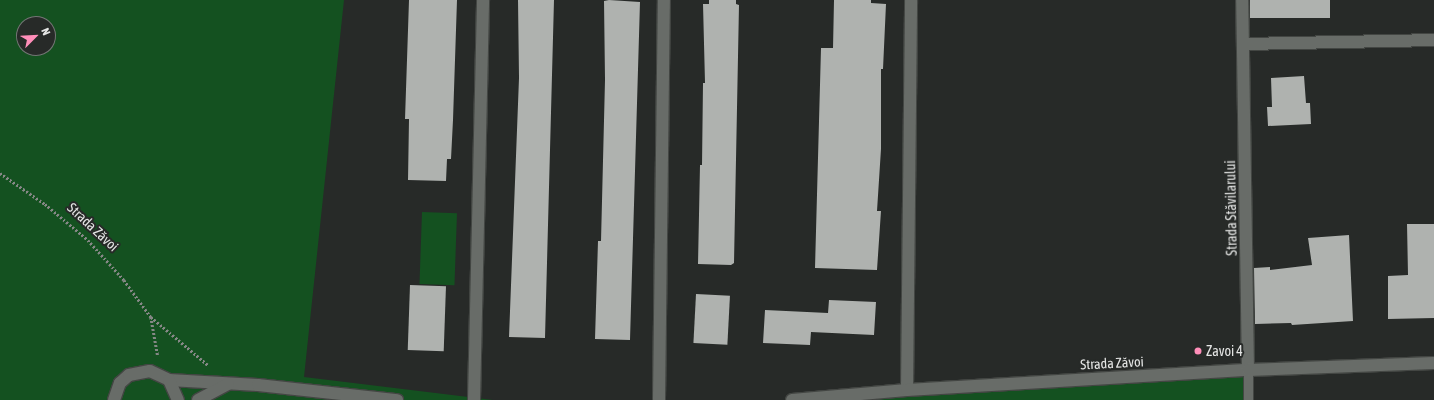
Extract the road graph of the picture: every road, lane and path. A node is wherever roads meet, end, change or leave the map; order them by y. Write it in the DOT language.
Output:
graph roads {
  1 [pos="483,0"];
  2 [pos="664,0"];
  3 [pos="911,0"];
  4 [pos="1242,0"];
  5 [pos="1434,40"];
  6 [pos="1245,44"];
  7 [pos="0,173"];
  8 [pos="151,317"];
  9 [pos="1434,363"];
  10 [pos="1248,370"];
  11 [pos="165,377"];
  12 [pos="229,384"];
  13 [pos="907,390"];
  14 [pos="114,400"];
  15 [pos="178,400"];
  16 [pos="198,400"];
  17 [pos="397,400"];
  18 [pos="474,400"];
  19 [pos="659,400"];
  20 [pos="792,400"];
  21 [pos="1248,400"];
  1 -- 18 [label="street"];
  2 -- 19 [label="street"];
  3 -- 13 [label="street"];
  4 -- 6 [label="street, Strada Stăvilarului"];
  5 -- 6 [label="street"];
  6 -- 10 [label="street, Strada Stăvilarului"];
  7 -- 8 [label="path, Strada Zăvoi"];
  8 -- 11 [label="path, Strada Zăvoi"];
  8 -- 12 [label="path, Strada Zăvoi"];
  9 -- 10 [label="street, Strada Zăvoi"];
  10 -- 13 [label="street, Strada Zăvoi"];
  10 -- 21 [label="lane"];
  11 -- 12 [label="street"];
  11 -- 14 [label="street"];
  11 -- 15 [label="street"];
  12 -- 16 [label="street"];
  12 -- 17 [label="street"];
  13 -- 20 [label="street, Strada Zăvoi"];
}
